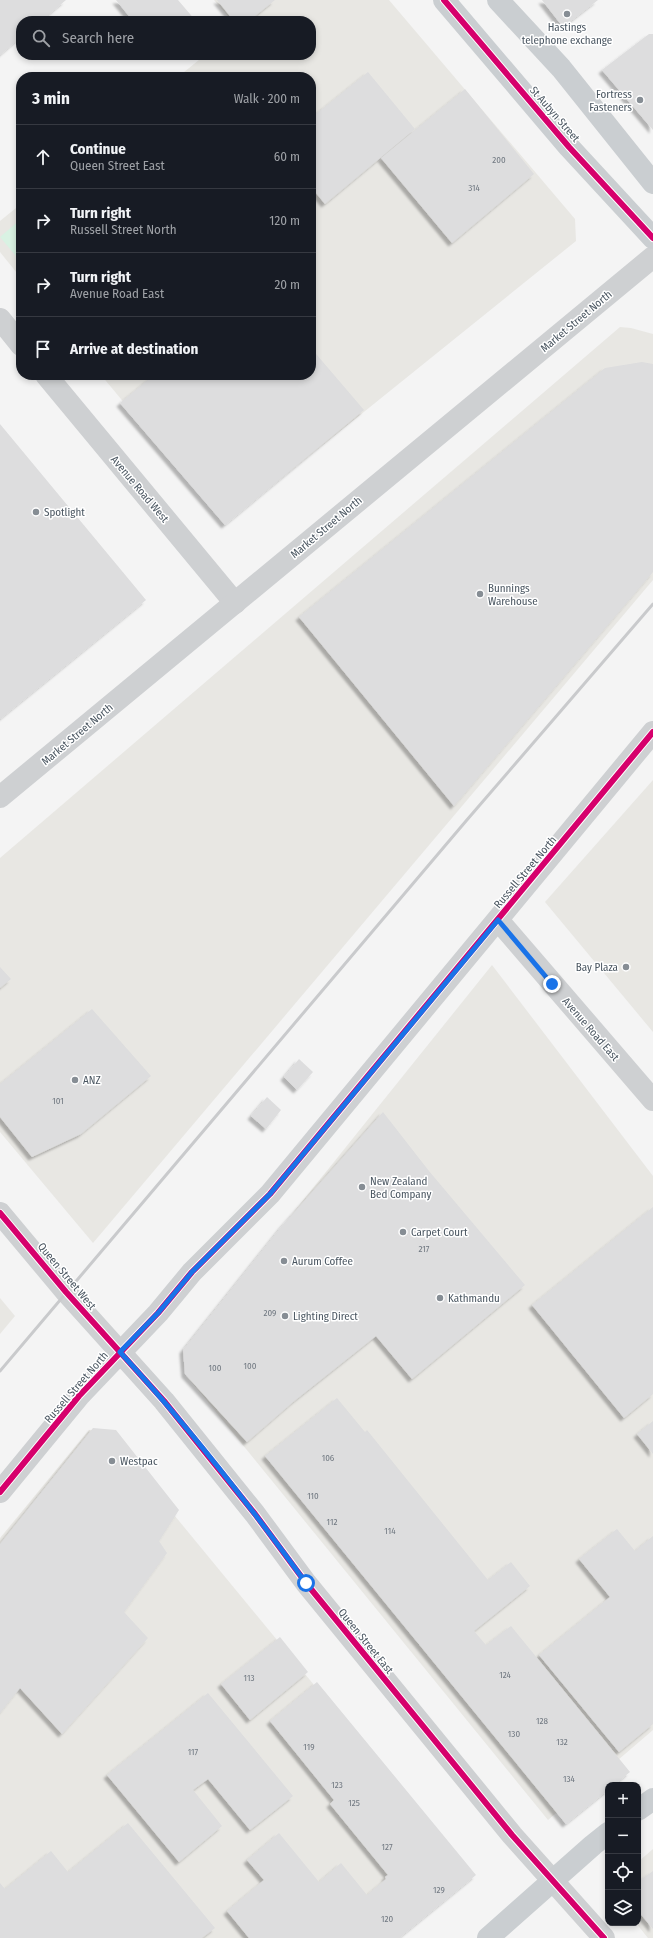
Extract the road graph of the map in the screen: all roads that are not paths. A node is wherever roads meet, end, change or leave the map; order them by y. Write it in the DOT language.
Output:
graph roads {
  1 [pos="444,0"];
  2 [pos="498,0"];
  3 [pos="653,183"];
  4 [pos="653,238"];
  5 [pos="653,258"];
  6 [pos="0,319"];
  7 [pos="16,338"];
  8 [pos="50,380"];
  9 [pos="235,603"];
  10 [pos="653,732"];
  11 [pos="0,797"];
  12 [pos="498,920"];
  13 [pos="653,1100"];
  14 [pos="0,1213"];
  15 [pos="120,1352"];
  16 [pos="0,1492"];
  17 [pos="653,1799"];
  18 [pos="641,1808"];
  19 [pos="605,1835"];
  20 [pos="554,1880"];
  21 [pos="488,1938"];
  22 [pos="604,1938"];
  1 -- 4 [label="main road, St Aubyn Street"];
  2 -- 3 [label="main road"];
  5 -- 9 [label="street, Market Street North"];
  6 -- 7 [label="street"];
  8 -- 9 [label="street, Avenue Road West"];
  9 -- 11 [label="street, Market Street North"];
  10 -- 12 [label="street, Russell Street North"];
  12 -- 13 [label="street, Avenue Road East"];
  12 -- 15 [label="street, Russell Street North"];
  14 -- 15 [label="street, Queen Street West"];
  15 -- 16 [label="street, Russell Street North"];
  15 -- 20 [label="street, Queen Street East"];
  17 -- 18 [label="main road"];
  19 -- 20 [label="main road"];
  20 -- 21 [label="main road"];
  20 -- 22 [label="street, Queen Street East"];
}
